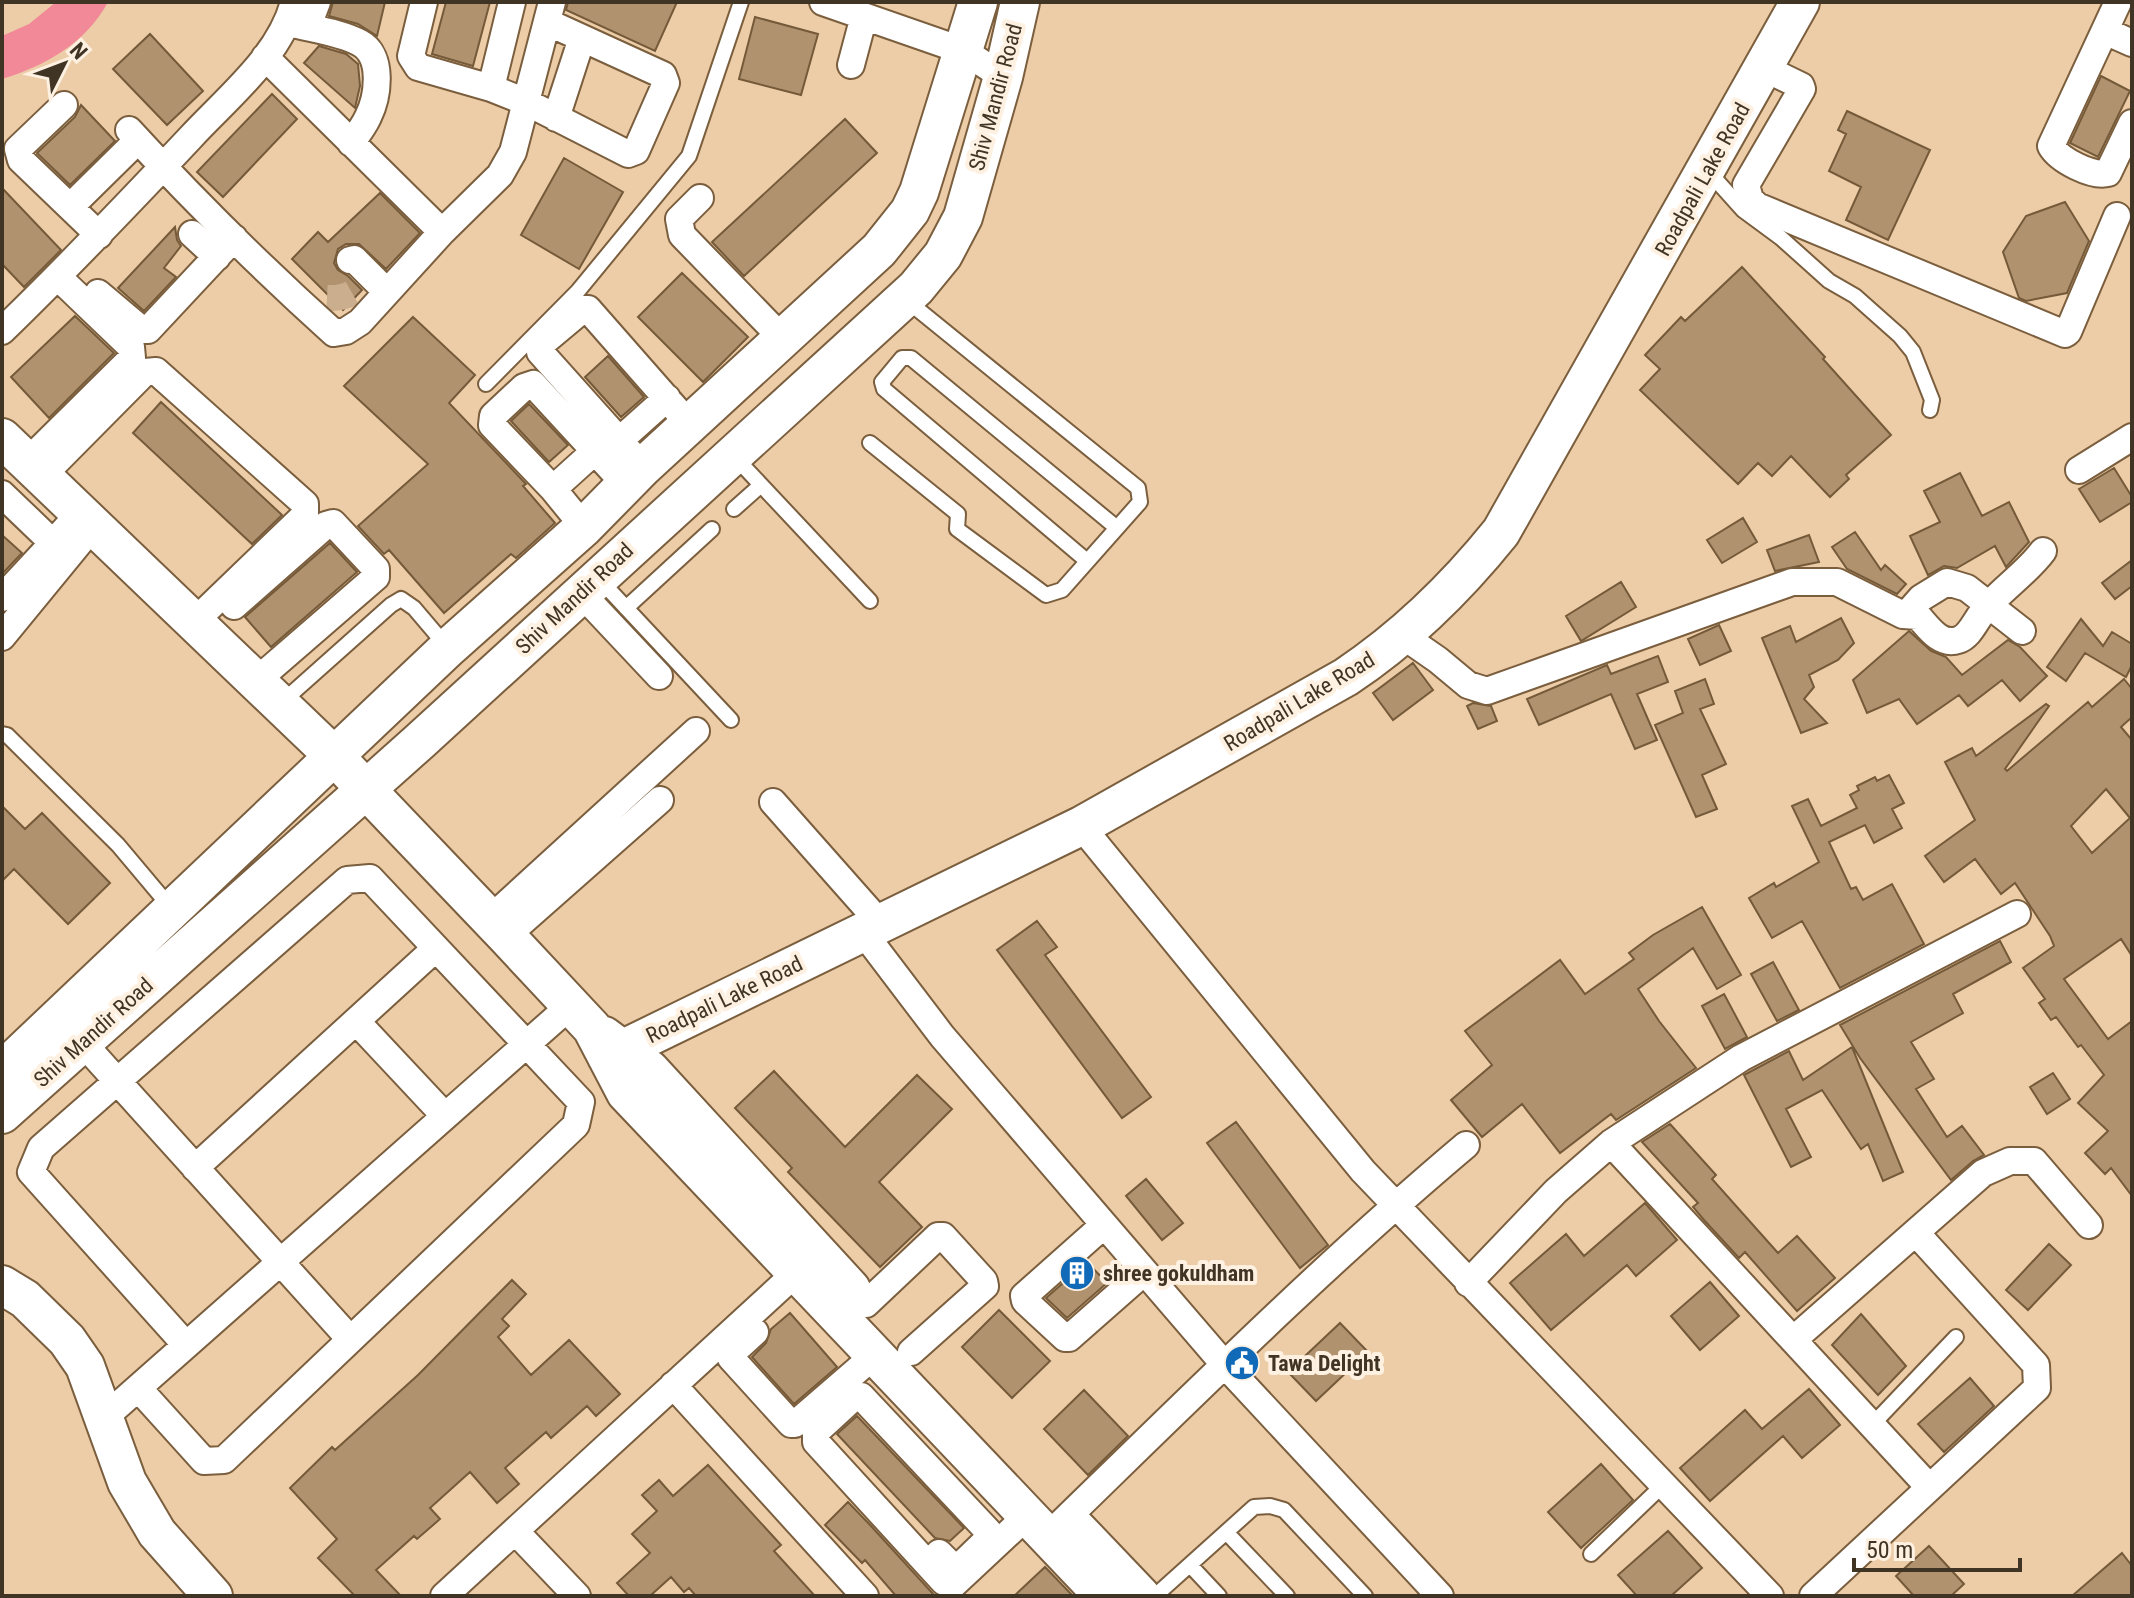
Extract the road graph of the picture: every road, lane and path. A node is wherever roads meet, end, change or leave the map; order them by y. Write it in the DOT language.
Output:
graph roads {
  1 [pos="424,2"];
  2 [pos="512,2"];
  3 [pos="741,2"];
  4 [pos="823,2"];
  5 [pos="978,2"];
  6 [pos="1020,2"];
  7 [pos="1800,2"];
  8 [pos="2118,2"];
  9 [pos="298,9"];
  10 [pos="550,12"];
  11 [pos="864,16"];
  12 [pos="2105,31"];
  13 [pos="582,38"];
  14 [pos="2132,43"];
  15 [pos="964,51"];
  16 [pos="265,57"];
  17 [pos="851,65"];
  18 [pos="1764,68"];
  19 [pos="1003,77"];
  20 [pos="491,88"];
  21 [pos="526,102"];
  22 [pos="64,105"];
  23 [pos="556,118"];
  24 [pos="2132,123"];
  25 [pos="355,125"];
  26 [pos="163,167"];
  27 [pos="1709,167"];
  28 [pos="1746,185"];
  29 [pos="700,198"];
  30 [pos="70,207"];
  31 [pos="2117,216"];
  32 [pos="442,232"];
  33 [pos="192,234"];
  34 [pos="99,235"];
  35 [pos="225,248"];
  36 [pos="350,260"];
  37 [pos="63,272"];
  38 [pos="375,283"];
  39 [pos="904,299"];
  40 [pos="2,331"];
  41 [pos="782,338"];
  42 [pos="486,384"];
  43 [pos="1930,410"];
  44 [pos="678,411"];
  45 [pos="2132,437"];
  46 [pos="870,443"];
  47 [pos="595,451"];
  48 [pos="733,454"];
  49 [pos="23,459"];
  50 [pos="629,464"];
  51 [pos="2079,470"];
  52 [pos="761,485"];
  53 [pos="553,489"];
  54 [pos="2,494"];
  55 [pos="734,509"];
  56 [pos="86,520"];
  57 [pos="584,527"];
  58 [pos="1117,528"];
  59 [pos="712,529"];
  60 [pos="60,550"];
  61 [pos="2043,551"];
  62 [pos="1087,561"];
  63 [pos="589,584"];
  64 [pos="2,598"];
  65 [pos="870,601"];
  66 [pos="626,608"];
  67 [pos="1906,615"];
  68 [pos="200,627"];
  69 [pos="1989,628"];
  70 [pos="1402,635"];
  71 [pos="2,637"];
  72 [pos="448,648"];
  73 [pos="659,676"];
  74 [pos="268,693"];
  75 [pos="731,720"];
  76 [pos="696,731"];
  77 [pos="2,734"];
  78 [pos="335,757"];
  79 [pos="365,789"];
  80 [pos="660,800"];
  81 [pos="773,802"];
  82 [pos="1081,826"];
  83 [pos="172,910"];
  84 [pos="2017,914"];
  85 [pos="498,928"];
  86 [pos="872,928"];
  87 [pos="436,948"];
  88 [pos="356,1021"];
  89 [pos="598,1034"];
  90 [pos="82,1042"];
  91 [pos="527,1044"];
  92 [pos="2,1071"];
  93 [pos="117,1082"];
  94 [pos="2,1114"];
  95 [pos="445,1116"];
  96 [pos="1611,1143"];
  97 [pos="1466,1145"];
  98 [pos="195,1168"];
  99 [pos="1395,1205"];
  100 [pos="1104,1225"];
  101 [pos="2089,1225"];
  102 [pos="1917,1234"];
  103 [pos="280,1262"];
  104 [pos="808,1269"];
  105 [pos="1144,1272"];
  106 [pos="1468,1283"];
  107 [pos="2,1285"];
  108 [pos="866,1304"];
  109 [pos="1956,1337"];
  110 [pos="350,1339"];
  111 [pos="1793,1340"];
  112 [pos="186,1345"];
  113 [pos="893,1353"];
  114 [pos="1224,1364"];
  115 [pos="673,1385"];
  116 [pos="138,1388"];
  117 [pos="105,1417"];
  118 [pos="1872,1425"];
  119 [pos="1663,1485"];
  120 [pos="1929,1487"];
  121 [pos="1048,1523"];
  122 [pos="516,1532"];
  123 [pos="1226,1532"];
  124 [pos="939,1553"];
  125 [pos="1591,1554"];
  126 [pos="1190,1565"];
  127 [pos="213,1596"];
  128 [pos="444,1596"];
  129 [pos="577,1596"];
  130 [pos="865,1596"];
  131 [pos="1104,1596"];
  132 [pos="1141,1596"];
  133 [pos="1155,1596"];
  134 [pos="1219,1596"];
  135 [pos="1287,1596"];
  136 [pos="1365,1596"];
  137 [pos="1440,1596"];
  138 [pos="1770,1596"];
  139 [pos="1813,1596"];
  1 -- 20 [label="street"];
  2 -- 20 [label="street"];
  3 -- 42 [label="lane"];
  4 -- 11 [label="street"];
  5 -- 15 [label="street, Shiv Mandir Road"];
  6 -- 19 [label="street, Shiv Mandir Road"];
  7 -- 18 [label="street, Roadpali Lake Road"];
  8 -- 12 [label="street"];
  9 -- 16 [label="street"];
  9 -- 25 [label="street"];
  10 -- 13 [label="street"];
  10 -- 21 [label="street"];
  11 -- 15 [label="street"];
  11 -- 17 [label="street"];
  12 -- 14 [label="street"];
  12 -- 24 [label="street"];
  13 -- 23 [label="street"];
  13 -- 23 [label="street"];
  15 -- 19 [label="street"];
  15 -- 41 [label="street, Shiv Mandir Road"];
  16 -- 25 [label="street"];
  16 -- 26 [label="street"];
  18 -- 27 [label="street, Roadpali Lake Road"];
  18 -- 28 [label="street"];
  19 -- 39 [label="street, Shiv Mandir Road"];
  20 -- 21 [label="street"];
  21 -- 23 [label="street"];
  21 -- 32 [label="street"];
  22 -- 30 [label="street"];
  25 -- 32 [label="street"];
  26 -- 30 [label="street"];
  26 -- 34 [label="street"];
  26 -- 35 [label="street"];
  27 -- 28 [label="street"];
  27 -- 43 [label="lane"];
  27 -- 70 [label="street, Roadpali Lake Road"];
  28 -- 31 [label="street"];
  29 -- 41 [label="street"];
  30 -- 34 [label="street"];
  32 -- 38 [label="street"];
  33 -- 35 [label="street"];
  34 -- 37 [label="street"];
  35 -- 37 [label="street"];
  35 -- 38 [label="street"];
  36 -- 38 [label="street"];
  37 -- 40 [label="street"];
  37 -- 49 [label="street"];
  39 -- 48 [label="street, Shiv Mandir Road"];
  39 -- 58 [label="lane"];
  41 -- 44 [label="street, Shiv Mandir Road"];
  44 -- 50 [label="street, Shiv Mandir Road"];
  44 -- 50 [label="street"];
  45 -- 51 [label="street"];
  46 -- 62 [label="lane"];
  47 -- 50 [label="street"];
  47 -- 53 [label="street"];
  47 -- 53 [label="street"];
  48 -- 52 [label="lane"];
  48 -- 63 [label="street, Shiv Mandir Road"];
  49 -- 56 [label="street"];
  49 -- 68 [label="street"];
  50 -- 57 [label="street, Shiv Mandir Road"];
  52 -- 55 [label="lane"];
  52 -- 65 [label="lane"];
  53 -- 57 [label="street"];
  54 -- 60 [label="street"];
  56 -- 60 [label="street"];
  56 -- 68 [label="street"];
  57 -- 72 [label="street, Shiv Mandir Road"];
  58 -- 62 [label="lane"];
  58 -- 62 [label="lane"];
  59 -- 66 [label="lane"];
  60 -- 64 [label="street"];
  60 -- 71 [label="street"];
  61 -- 69 [label="street"];
  63 -- 66 [label="lane"];
  63 -- 73 [label="street"];
  63 -- 79 [label="street, Shiv Mandir Road"];
  66 -- 75 [label="lane"];
  67 -- 69 [label="street"];
  67 -- 69 [label="street"];
  67 -- 70 [label="street"];
  68 -- 74 [label="street"];
  68 -- 74 [label="street"];
  70 -- 82 [label="street, Roadpali Lake Road"];
  72 -- 74 [label="lane"];
  72 -- 78 [label="street, Shiv Mandir Road"];
  74 -- 78 [label="street"];
  76 -- 85 [label="street"];
  77 -- 83 [label="lane"];
  78 -- 79 [label="street"];
  78 -- 83 [label="street, Shiv Mandir Road"];
  79 -- 85 [label="street"];
  79 -- 90 [label="street, Shiv Mandir Road"];
  80 -- 85 [label="street"];
  81 -- 86 [label="street"];
  82 -- 86 [label="street, Roadpali Lake Road"];
  82 -- 99 [label="street"];
  83 -- 92 [label="street, Shiv Mandir Road"];
  84 -- 96 [label="street"];
  85 -- 89 [label="street"];
  86 -- 89 [label="street, Roadpali Lake Road"];
  86 -- 100 [label="street"];
  87 -- 88 [label="street"];
  87 -- 91 [label="street"];
  87 -- 93 [label="street"];
  88 -- 95 [label="street"];
  88 -- 98 [label="street"];
  89 -- 91 [label="street"];
  89 -- 104 [label="street"];
  90 -- 93 [label="street"];
  90 -- 94 [label="street, Shiv Mandir Road"];
  91 -- 95 [label="street"];
  91 -- 110 [label="street"];
  93 -- 98 [label="street"];
  93 -- 112 [label="street"];
  95 -- 103 [label="street"];
  96 -- 106 [label="street"];
  96 -- 111 [label="street"];
  97 -- 99 [label="street"];
  98 -- 103 [label="street"];
  99 -- 106 [label="street"];
  99 -- 114 [label="street"];
  100 -- 105 [label="street"];
  100 -- 105 [label="street"];
  101 -- 102 [label="street"];
  102 -- 111 [label="street"];
  102 -- 120 [label="street"];
  103 -- 110 [label="street"];
  103 -- 112 [label="street"];
  104 -- 108 [label="street"];
  104 -- 113 [label="street"];
  104 -- 113 [label="street"];
  104 -- 115 [label="street"];
  105 -- 114 [label="street"];
  106 -- 119 [label="street"];
  107 -- 117 [label="street"];
  108 -- 113 [label="street"];
  108 -- 113 [label="street"];
  109 -- 118 [label="lane"];
  110 -- 116 [label="street"];
  111 -- 118 [label="street"];
  112 -- 116 [label="street"];
  113 -- 121 [label="street"];
  114 -- 121 [label="street"];
  114 -- 137 [label="street"];
  115 -- 122 [label="street"];
  115 -- 130 [label="street"];
  116 -- 117 [label="street"];
  117 -- 127 [label="street"];
  118 -- 120 [label="street"];
  119 -- 125 [label="lane"];
  119 -- 138 [label="street"];
  120 -- 139 [label="street"];
  121 -- 124 [label="street"];
  121 -- 131 [label="street"];
  121 -- 132 [label="street"];
  122 -- 128 [label="street"];
  122 -- 129 [label="street"];
  123 -- 126 [label="lane"];
  123 -- 135 [label="lane"];
  123 -- 136 [label="lane"];
  126 -- 133 [label="lane"];
  126 -- 134 [label="lane"];
}
